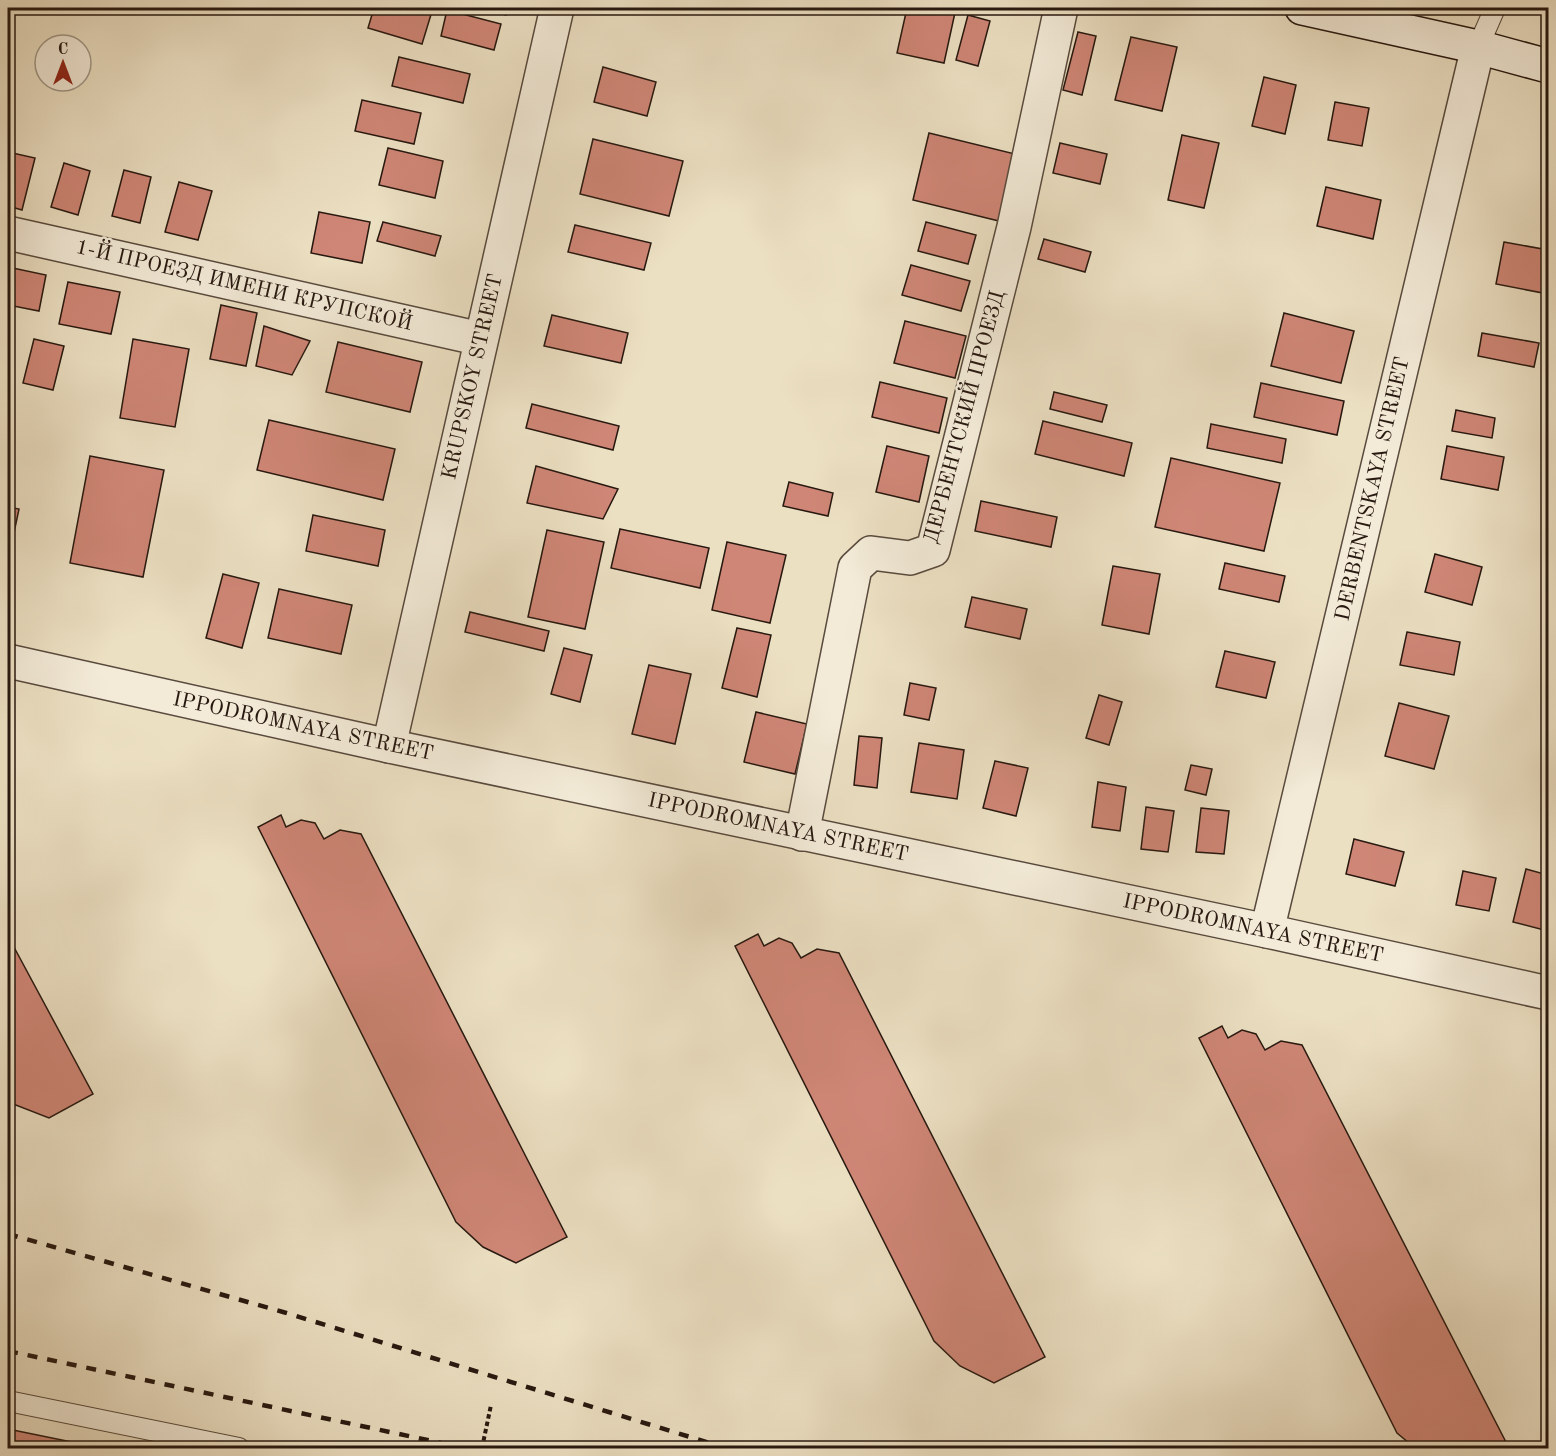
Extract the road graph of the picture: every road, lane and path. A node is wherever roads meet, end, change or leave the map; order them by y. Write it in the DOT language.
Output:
graph roads {
  1 [pos="557,8"];
  2 [pos="1061,8"];
  3 [pos="1302,8"];
  4 [pos="1495,8"];
  5 [pos="1478,47"];
  6 [pos="1548,66"];
  7 [pos="8,233"];
  8 [pos="481,339"];
  9 [pos="8,661"];
  10 [pos="389,746"];
  11 [pos="802,834"];
  12 [pos="1267,931"];
  13 [pos="1548,993"];
  14 [pos="8,1401"];
  15 [pos="491,1405"];
  16 [pos="239,1449"];
  17 [pos="482,1449"];
  1 -- 8 [label="street, KRUPSKOY STREET"];
  2 -- 11 [label="street, ДЕРБЕНТСКИЙ ПРОЕЗД"];
  3 -- 5 [label="street"];
  4 -- 5 [label="lane"];
  5 -- 6 [label="street"];
  5 -- 12 [label="street, DERBENTSKAYA STREET"];
  7 -- 8 [label="street, 1-Й ПРОЕЗД ИМЕНИ КРУПСКОЙ"];
  8 -- 10 [label="street, KRUPSKOY STREET"];
  9 -- 10 [label="street, IPPODROMNAYA STREET"];
  10 -- 11 [label="street, IPPODROMNAYA STREET"];
  11 -- 12 [label="street, IPPODROMNAYA STREET"];
  12 -- 13 [label="street, IPPODROMNAYA STREET"];
  14 -- 16 [label="lane"];
  15 -- 17 [label="path"];
}
